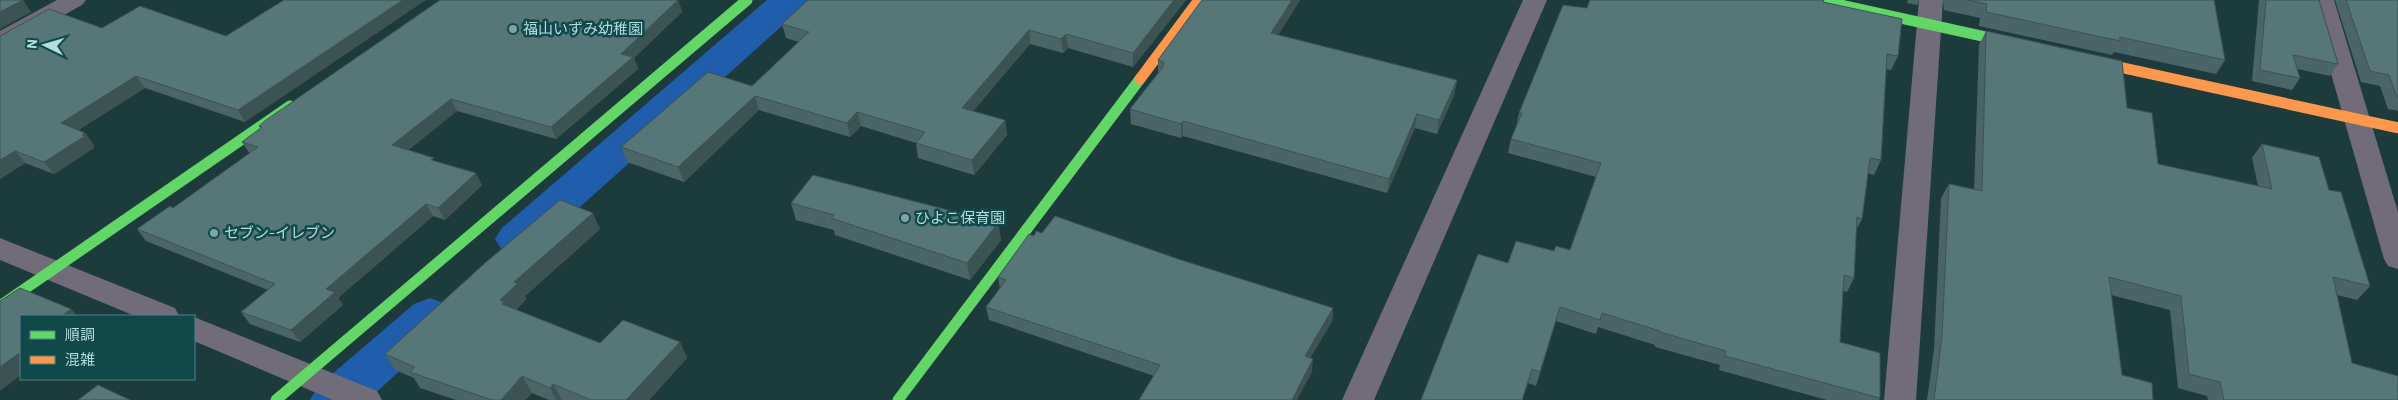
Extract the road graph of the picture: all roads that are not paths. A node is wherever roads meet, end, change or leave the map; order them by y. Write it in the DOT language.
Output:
graph roads {
  1 [pos="74,0"];
  2 [pos="747,0"];
  3 [pos="1199,0"];
  4 [pos="1535,0"];
  5 [pos="1818,0"];
  6 [pos="2322,0"];
  7 [pos="1931,12"];
  8 [pos="0,41"];
  9 [pos="2026,46"];
  10 [pos="2075,57"];
  11 [pos="297,102"];
  12 [pos="2355,118"];
  13 [pos="2398,128"];
  14 [pos="0,248"];
  15 [pos="2398,259"];
  16 [pos="52,271"];
  17 [pos="0,306"];
  18 [pos="162,315"];
  19 [pos="195,328"];
  20 [pos="317,378"];
  21 [pos="364,399"];
  22 [pos="276,400"];
  23 [pos="898,400"];
  24 [pos="1358,400"];
  25 [pos="1900,400"];
  1 -- 8 [label="street"];
  2 -- 20 [label="street"];
  3 -- 23 [label="street"];
  4 -- 24 [label="street"];
  5 -- 7 [label="street"];
  6 -- 12 [label="street"];
  7 -- 9 [label="street"];
  7 -- 25 [label="street"];
  10 -- 12 [label="street"];
  11 -- 16 [label="street"];
  12 -- 13 [label="street"];
  12 -- 15 [label="street"];
  14 -- 16 [label="street"];
  16 -- 17 [label="street"];
  16 -- 18 [label="street"];
  19 -- 20 [label="street"];
  20 -- 21 [label="street"];
  20 -- 22 [label="street"];
}
